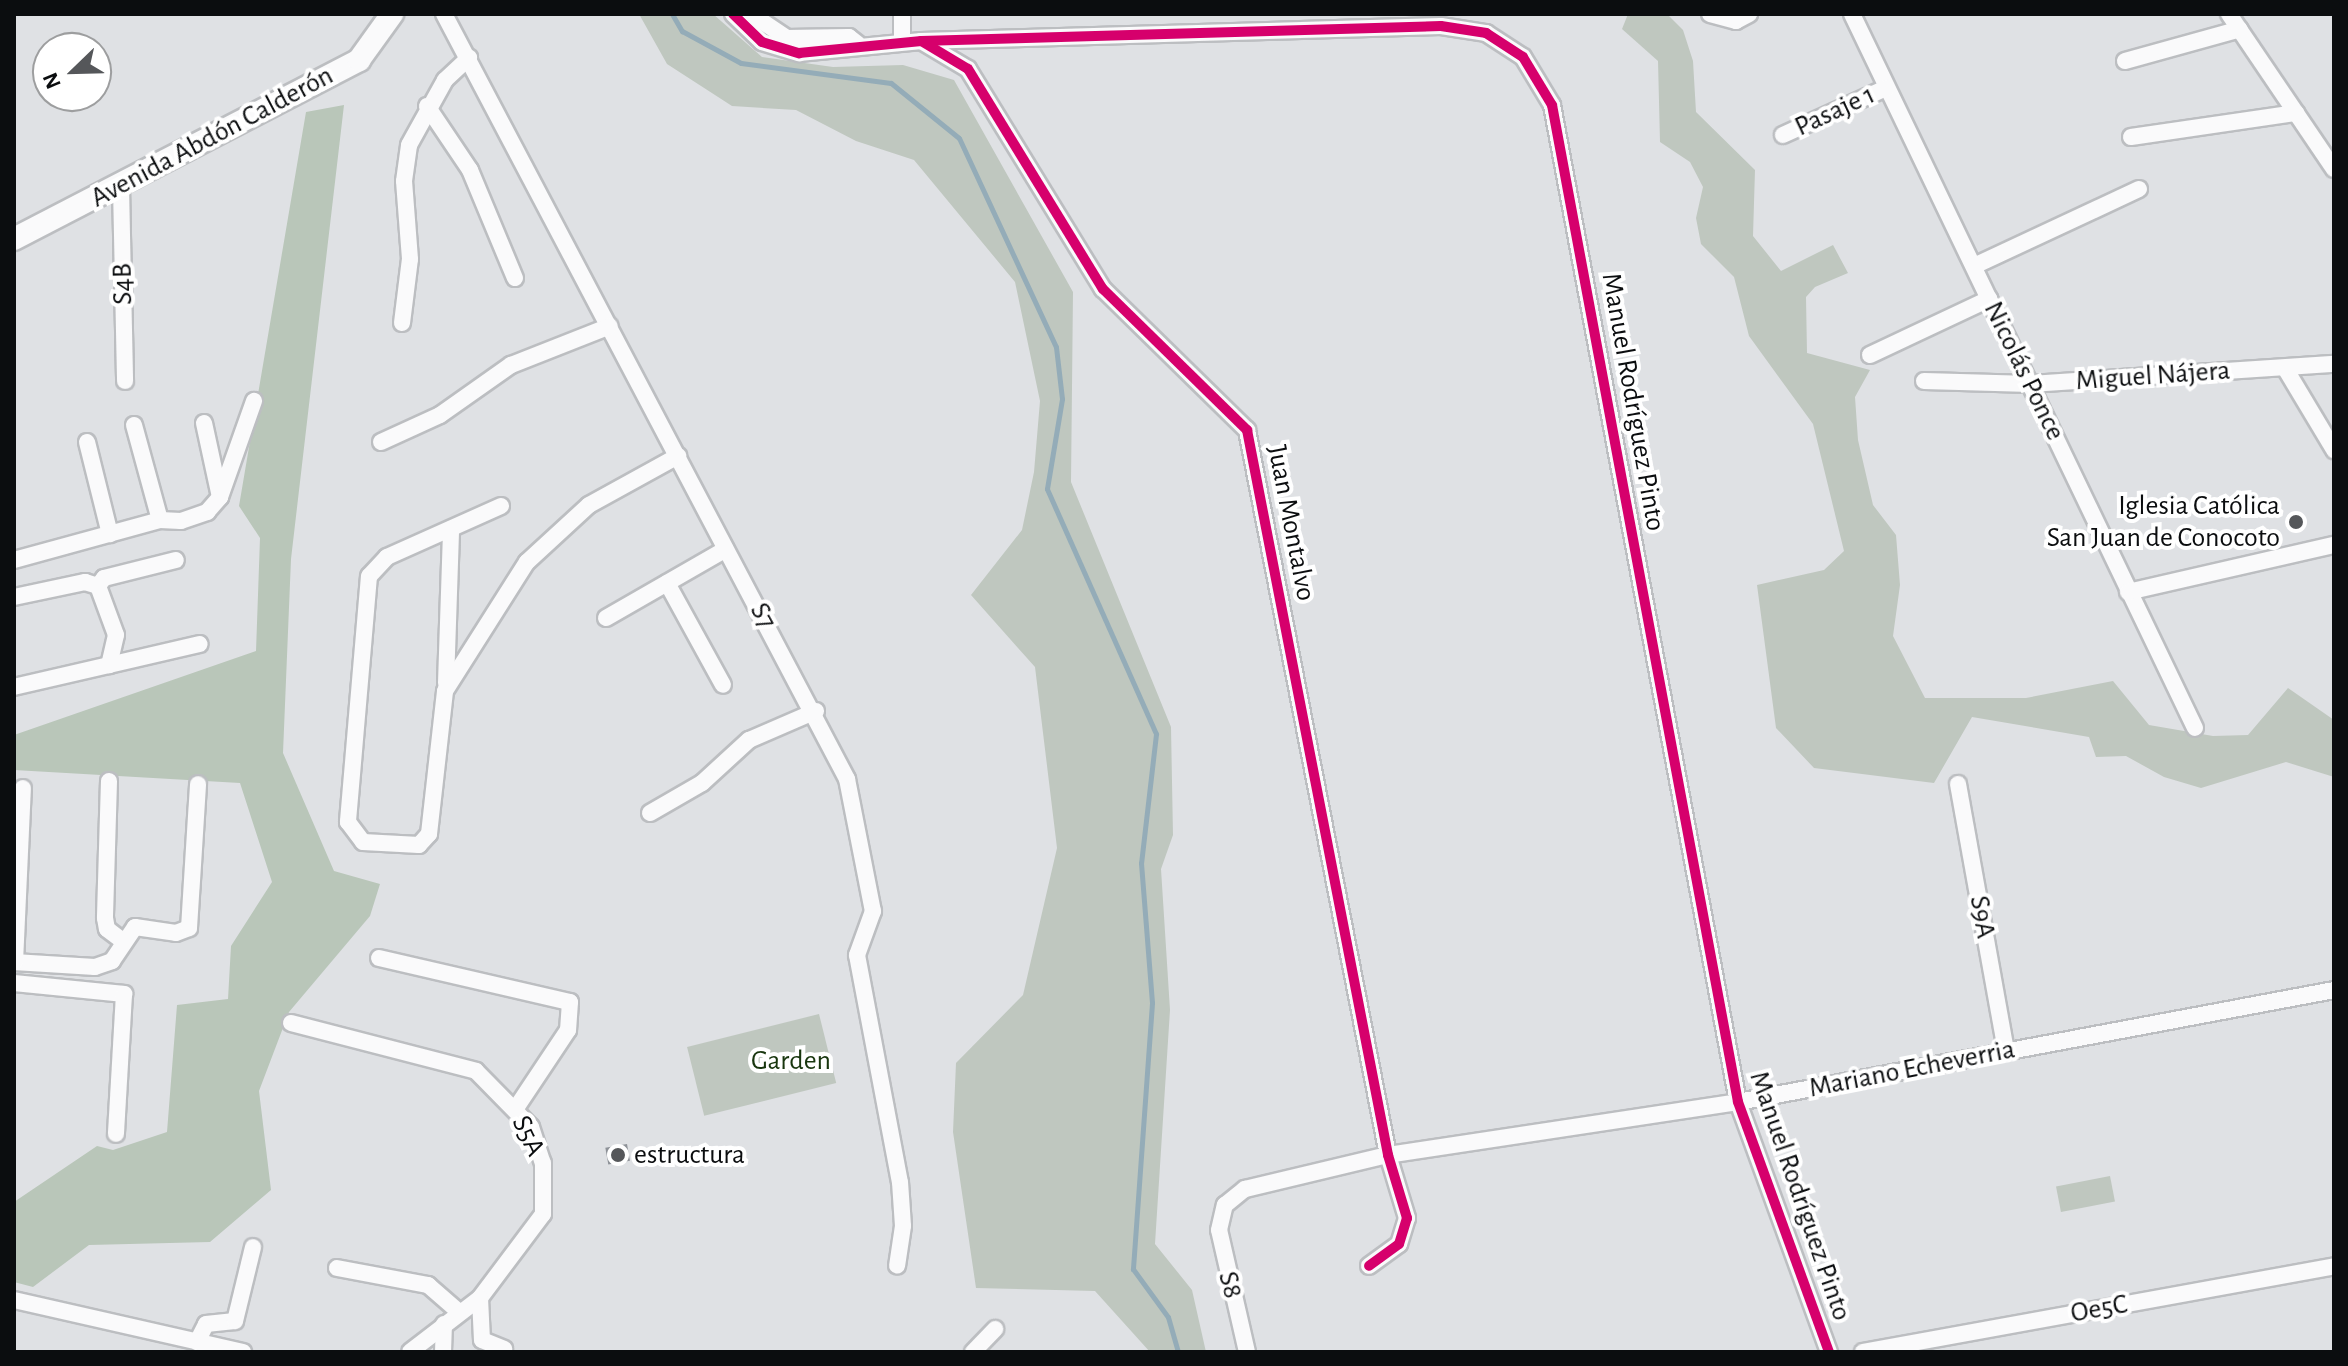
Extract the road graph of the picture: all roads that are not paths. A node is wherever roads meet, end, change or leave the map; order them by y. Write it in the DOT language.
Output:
graph roads {
  1 [pos="392,14"];
  2 [pos="444,14"];
  3 [pos="733,14"];
  4 [pos="751,14"];
  5 [pos="902,14"];
  6 [pos="1710,14"];
  7 [pos="1749,14"];
  8 [pos="1852,14"];
  9 [pos="2229,14"];
  10 [pos="2240,29"];
  11 [pos="921,41"];
  12 [pos="902,42"];
  13 [pos="858,44"];
  14 [pos="469,58"];
  15 [pos="2125,61"];
  16 [pos="1886,88"];
  17 [pos="427,106"];
  18 [pos="2296,113"];
  19 [pos="1783,135"];
  20 [pos="2131,137"];
  21 [pos="2334,169"];
  22 [pos="121,187"];
  23 [pos="2139,189"];
  24 [pos="14,239"];
  25 [pos="1974,266"];
  26 [pos="515,278"];
  27 [pos="1989,299"];
  28 [pos="402,323"];
  29 [pos="610,326"];
  30 [pos="1870,355"];
  31 [pos="2334,364"];
  32 [pos="2285,368"];
  33 [pos="125,381"];
  34 [pos="1924,381"];
  35 [pos="2031,384"];
  36 [pos="254,401"];
  37 [pos="204,423"];
  38 [pos="134,425"];
  39 [pos="87,442"];
  40 [pos="381,442"];
  41 [pos="2334,450"];
  42 [pos="678,456"];
  43 [pos="220,497"];
  44 [pos="501,506"];
  45 [pos="160,520"];
  46 [pos="451,529"];
  47 [pos="110,534"];
  48 [pos="2334,545"];
  49 [pos="726,549"];
  50 [pos="14,560"];
  51 [pos="176,560"];
  52 [pos="667,583"];
  53 [pos="98,586"];
  54 [pos="2128,592"];
  55 [pos="14,597"];
  56 [pos="452,612"];
  57 [pos="606,618"];
  58 [pos="484,623"];
  59 [pos="200,644"];
  60 [pos="109,665"];
  61 [pos="723,685"];
  62 [pos="14,687"];
  63 [pos="445,691"];
  64 [pos="816,711"];
  65 [pos="2195,728"];
  66 [pos="109,781"];
  67 [pos="198,784"];
  68 [pos="1958,784"];
  69 [pos="23,788"];
  70 [pos="650,813"];
  71 [pos="123,941"];
  72 [pos="379,958"];
  73 [pos="15,962"];
  74 [pos="14,987"];
  75 [pos="2334,990"];
  76 [pos="291,1023"];
  77 [pos="2006,1050"];
  78 [pos="1738,1102"];
  79 [pos="516,1108"];
  80 [pos="116,1134"];
  81 [pos="1388,1155"];
  82 [pos="1220,1217"];
  83 [pos="253,1247"];
  84 [pos="897,1266"];
  85 [pos="1369,1266"];
  86 [pos="2334,1266"];
  87 [pos="337,1268"];
  88 [pos="480,1298"];
  89 [pos="14,1300"];
  90 [pos="458,1311"];
  91 [pos="444,1324"];
  92 [pos="995,1329"];
  93 [pos="197,1342"];
  94 [pos="504,1349"];
  95 [pos="243,1352"];
  96 [pos="410,1352"];
  97 [pos="443,1352"];
  98 [pos="973,1352"];
  99 [pos="1247,1352"];
  100 [pos="1829,1352"];
  101 [pos="1863,1352"];
  1 -- 22 [label="street, Avenida Abdón Calderón"];
  2 -- 14 [label="street, S7"];
  3 -- 13 [label="street"];
  4 -- 13 [label="street"];
  5 -- 12 [label="street"];
  6 -- 7 [label="street"];
  8 -- 16 [label="street, Nicolás Ponce"];
  9 -- 10 [label="street"];
  10 -- 15 [label="street"];
  10 -- 18 [label="street"];
  11 -- 12 [label="street"];
  11 -- 78 [label="street, Manuel Rodríguez Pinto"];
  11 -- 81 [label="street, Juan Montalvo"];
  12 -- 13 [label="street"];
  14 -- 17 [label="street"];
  14 -- 29 [label="street, S7"];
  16 -- 19 [label="street, Pasaje 1"];
  16 -- 25 [label="street, Nicolás Ponce"];
  17 -- 26 [label="street"];
  17 -- 28 [label="street"];
  18 -- 20 [label="street"];
  18 -- 21 [label="street"];
  22 -- 24 [label="street, Avenida Abdón Calderón"];
  22 -- 33 [label="street, S4B"];
  23 -- 25 [label="street"];
  25 -- 27 [label="street, Nicolás Ponce"];
  27 -- 30 [label="street"];
  27 -- 35 [label="street, Nicolás Ponce"];
  29 -- 40 [label="street"];
  29 -- 42 [label="street, S7"];
  31 -- 32 [label="street, Miguel Nájera"];
  32 -- 35 [label="street, Miguel Nájera"];
  32 -- 41 [label="street"];
  34 -- 35 [label="street, Miguel Nájera"];
  35 -- 54 [label="street, Nicolás Ponce"];
  36 -- 43 [label="street"];
  37 -- 43 [label="street"];
  38 -- 45 [label="street"];
  39 -- 47 [label="street"];
  42 -- 49 [label="street, S7"];
  42 -- 58 [label="street"];
  43 -- 45 [label="street"];
  44 -- 46 [label="street"];
  45 -- 47 [label="street"];
  46 -- 56 [label="street"];
  46 -- 63 [label="street"];
  47 -- 50 [label="street"];
  48 -- 54 [label="street"];
  49 -- 52 [label="street"];
  49 -- 64 [label="street, S7"];
  51 -- 53 [label="street"];
  52 -- 57 [label="street"];
  52 -- 61 [label="street"];
  53 -- 55 [label="street"];
  53 -- 60 [label="street"];
  54 -- 65 [label="street, Nicolás Ponce"];
  56 -- 58 [label="street"];
  56 -- 63 [label="street"];
  58 -- 63 [label="street"];
  59 -- 60 [label="street"];
  60 -- 62 [label="street"];
  64 -- 70 [label="street"];
  64 -- 84 [label="street, S7"];
  66 -- 71 [label="street"];
  67 -- 71 [label="street"];
  68 -- 77 [label="street, S9A"];
  69 -- 73 [label="street"];
  71 -- 73 [label="street"];
  72 -- 79 [label="street"];
  74 -- 80 [label="street"];
  75 -- 77 [label="street, Mariano Echeverria"];
  76 -- 79 [label="street, S5A"];
  77 -- 78 [label="street, Mariano Echeverria"];
  78 -- 81 [label="street, Mariano Echeverria"];
  78 -- 100 [label="street, Manuel Rodríguez Pinto"];
  79 -- 88 [label="street, S5A"];
  81 -- 82 [label="street, Mariano Echeverria"];
  81 -- 85 [label="street, Juan Montalvo"];
  82 -- 99 [label="street, S8"];
  83 -- 93 [label="street"];
  86 -- 101 [label="street, Oe5C"];
  87 -- 90 [label="street"];
  88 -- 90 [label="street, S5A"];
  88 -- 94 [label="street"];
  89 -- 93 [label="street"];
  90 -- 91 [label="street, S5A"];
  91 -- 96 [label="street, S5A"];
  91 -- 97 [label="street"];
  92 -- 98 [label="street"];
  93 -- 95 [label="street"];
}
